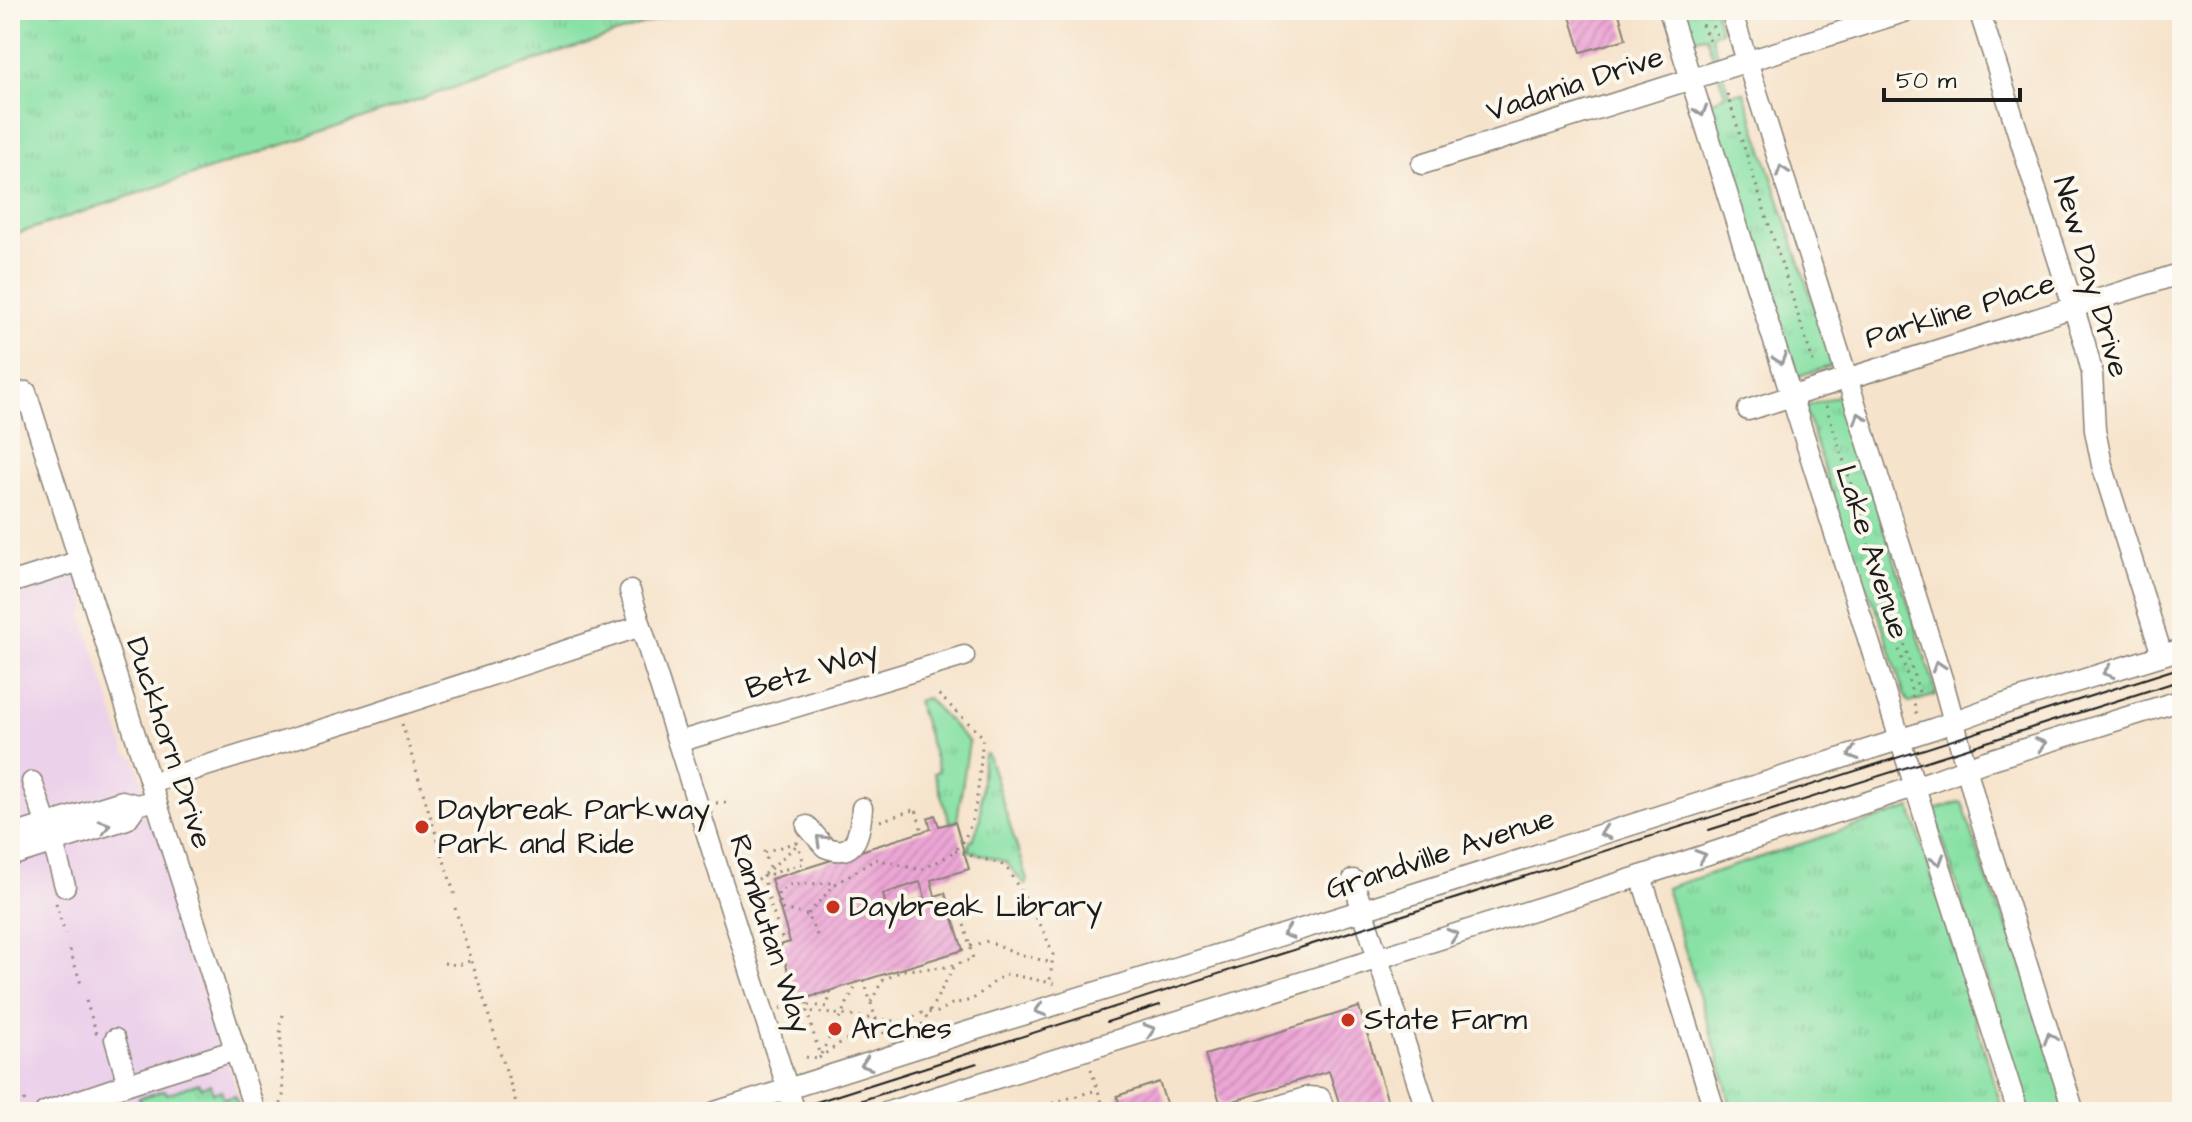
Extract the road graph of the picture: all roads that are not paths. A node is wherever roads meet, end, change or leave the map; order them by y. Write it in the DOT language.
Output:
graph roads {
  1 [pos="1669,10"];
  2 [pos="1731,10"];
  3 [pos="1910,10"];
  4 [pos="1979,10"];
  5 [pos="1747,61"];
  6 [pos="1691,79"];
  7 [pos="1422,164"];
  8 [pos="2182,273"];
  9 [pos="2073,307"];
  10 [pos="1848,377"];
  11 [pos="18,394"];
  12 [pos="1792,396"];
  13 [pos="1748,410"];
  14 [pos="80,561"];
  15 [pos="10,583"];
  16 [pos="630,591"];
  17 [pos="641,626"];
  18 [pos="2172,652"];
  19 [pos="964,656"];
  20 [pos="2182,700"];
  21 [pos="1954,722"];
  22 [pos="1900,740"];
  23 [pos="678,742"];
  24 [pos="1967,768"];
  25 [pos="32,782"];
  26 [pos="1915,786"];
  27 [pos="148,796"];
  28 [pos="868,811"];
  29 [pos="50,834"];
  30 [pos="803,835"];
  31 [pos="10,836"];
  32 [pos="10,856"];
  33 [pos="1641,876"];
  34 [pos="1353,880"];
  35 [pos="60,892"];
  36 [pos="1363,910"];
  37 [pos="1378,958"];
  38 [pos="106,1036"];
  39 [pos="236,1050"];
  40 [pos="128,1084"];
  41 [pos="788,1089"];
  42 [pos="36,1110"];
  43 [pos="255,1112"];
  44 [pos="715,1112"];
  45 [pos="795,1112"];
  46 [pos="888,1112"];
  47 [pos="1260,1112"];
  48 [pos="1325,1112"];
  49 [pos="1427,1112"];
  50 [pos="1715,1112"];
  51 [pos="2018,1112"];
  52 [pos="2074,1112"];
  1 -- 6 [label="street, Lake Avenue"];
  2 -- 5 [label="street, Lake Avenue"];
  3 -- 5 [label="street, Vadania Drive"];
  4 -- 9 [label="street, New Day Drive"];
  5 -- 6 [label="street, Vadania Drive"];
  10 -- 5 [label="street, Lake Avenue, one-way"];
  6 -- 7 [label="street, Vadania Drive"];
  6 -- 12 [label="street, Lake Avenue, one-way"];
  8 -- 9 [label="street, Parkline Place"];
  9 -- 10 [label="street, Parkline Place"];
  9 -- 18 [label="street, New Day Drive"];
  10 -- 12 [label="street"];
  21 -- 10 [label="street, Lake Avenue, one-way"];
  11 -- 14 [label="street, Duckhorn Drive"];
  12 -- 13 [label="street"];
  12 -- 22 [label="street, Lake Avenue"];
  14 -- 15 [label="street"];
  14 -- 27 [label="street, Duckhorn Drive"];
  16 -- 17 [label="street, Rambutan Way"];
  17 -- 23 [label="street, Rambutan Way"];
  17 -- 27 [label="street"];
  18 -- 21 [label="street, Grandville Avenue, one-way"];
  19 -- 23 [label="street, Betz Way"];
  24 -- 20 [label="street, one-way"];
  21 -- 22 [label="street, Grandville Avenue"];
  21 -- 24 [label="street, Lake Avenue"];
  22 -- 26 [label="street, Lake Avenue"];
  22 -- 36 [label="street, Grandville Avenue, one-way"];
  23 -- 41 [label="street, Rambutan Way"];
  24 -- 26 [label="street"];
  52 -- 24 [label="street, Lake Avenue, one-way"];
  25 -- 29 [label="street"];
  33 -- 26 [label="street, one-way"];
  26 -- 51 [label="street, Lake Avenue, one-way"];
  27 -- 29 [label="street"];
  27 -- 39 [label="street, Duckhorn Drive"];
  28 -- 30 [label="street, one-way"];
  29 -- 31 [label="street"];
  29 -- 32 [label="street"];
  29 -- 35 [label="street"];
  37 -- 33 [label="street, one-way"];
  33 -- 50 [label="street"];
  34 -- 36 [label="street"];
  36 -- 37 [label="street"];
  36 -- 41 [label="street, Grandville Avenue, one-way"];
  46 -- 37 [label="street, one-way"];
  37 -- 49 [label="street"];
  38 -- 40 [label="street"];
  39 -- 40 [label="street"];
  39 -- 43 [label="street, Duckhorn Drive"];
  40 -- 42 [label="street"];
  41 -- 44 [label="street, Grandville Avenue"];
  41 -- 45 [label="street, Rambutan Way"];
  47 -- 48 [label="street"];
}
